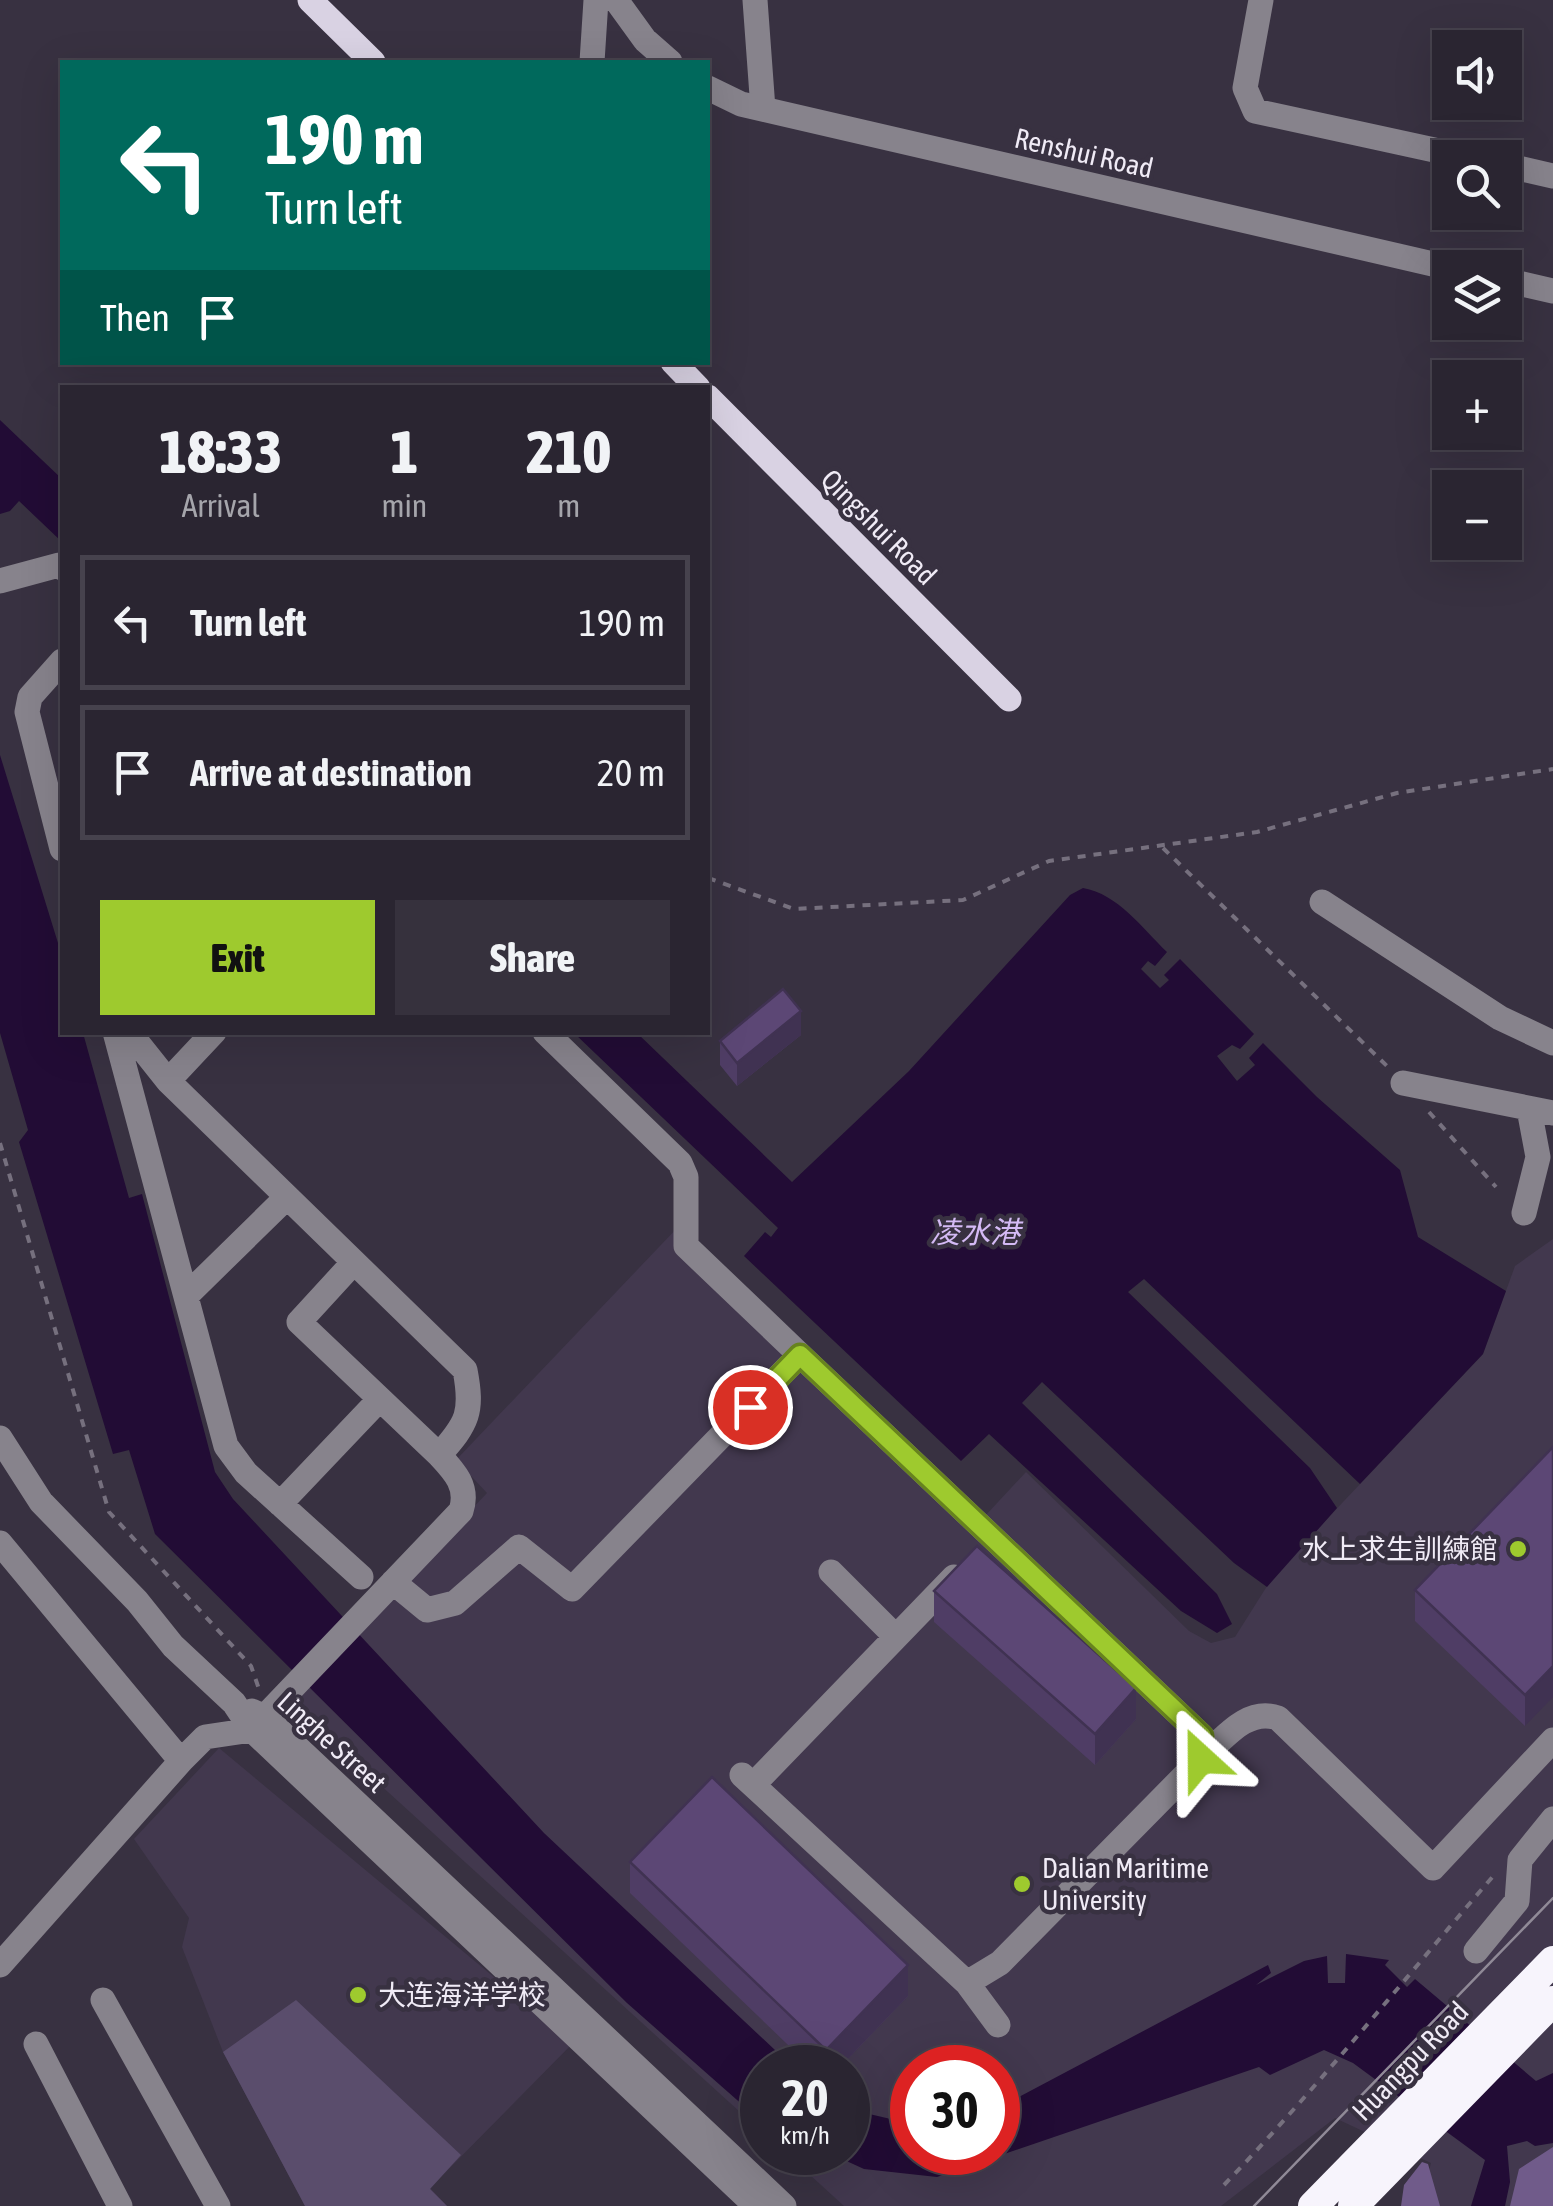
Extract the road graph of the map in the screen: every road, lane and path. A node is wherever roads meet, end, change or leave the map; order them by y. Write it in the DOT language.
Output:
graph roads {
  1 [pos="310,0"];
  2 [pos="596,0"];
  3 [pos="616,0"];
  4 [pos="755,0"];
  5 [pos="1261,0"];
  6 [pos="371,60"];
  7 [pos="592,60"];
  8 [pos="668,60"];
  9 [pos="710,89"];
  10 [pos="710,99"];
  11 [pos="752,107"];
  12 [pos="1432,150"];
  13 [pos="1522,168"];
  14 [pos="1553,176"];
  15 [pos="1432,264"];
  16 [pos="1522,284"];
  17 [pos="1553,291"];
  18 [pos="675,365"];
  19 [pos="695,385"];
  20 [pos="710,400"];
  21 [pos="60,566"];
  22 [pos="0,581"];
  23 [pos="60,662"];
  24 [pos="1009,699"];
  25 [pos="1553,769"];
  26 [pos="60,832"];
  27 [pos="1163,848"];
  28 [pos="710,879"];
  29 [pos="1322,902"];
  30 [pos="116,1035"];
  31 [pos="131,1035"];
  32 [pos="211,1035"];
  33 [pos="547,1035"];
  34 [pos="1553,1043"];
  35 [pos="168,1081"];
  36 [pos="1403,1083"];
  37 [pos="1541,1111"];
  38 [pos="1430,1112"];
  39 [pos="0,1144"];
  40 [pos="1496,1187"];
  41 [pos="288,1197"];
  42 [pos="1524,1213"];
  43 [pos="354,1262"];
  44 [pos="186,1296"];
  45 [pos="800,1355"];
  46 [pos="378,1401"];
  47 [pos="0,1438"];
  48 [pos="439,1455"];
  49 [pos="280,1504"];
  50 [pos="0,1543"];
  51 [pos="969,1562"];
  52 [pos="832,1572"];
  53 [pos="361,1577"];
  54 [pos="393,1582"];
  55 [pos="896,1638"];
  56 [pos="266,1710"];
  57 [pos="1553,1740"];
  58 [pos="1201,1759"];
  59 [pos="181,1761"];
  60 [pos="1553,1820"];
  61 [pos="1520,1860"];
  62 [pos="1476,1951"];
  63 [pos="1553,1961"];
  64 [pos="0,1965"];
  65 [pos="967,1983"];
  66 [pos="103,2000"];
  67 [pos="1553,2001"];
  68 [pos="998,2024"];
  69 [pos="1501,2034"];
  70 [pos="36,2044"];
  71 [pos="1398,2146"];
  72 [pos="1224,2185"];
  73 [pos="120,2206"];
  74 [pos="218,2206"];
  75 [pos="756,2206"];
  76 [pos="784,2206"];
  77 [pos="1313,2206"];
  78 [pos="1353,2206"];
  79 [pos="1384,2206"];
  1 -- 6 [label="main road"];
  2 -- 7 [label="street"];
  3 -- 8 [label="street"];
  4 -- 11 [label="street"];
  5 -- 12 [label="street"];
  9 -- 11 [label="street, Renshui Road"];
  10 -- 11 [label="street"];
  11 -- 15 [label="street, Renshui Road"];
  13 -- 14 [label="street"];
  16 -- 17 [label="street"];
  18 -- 19 [label="main road"];
  20 -- 24 [label="main road, Qingshui Road"];
  21 -- 22 [label="street"];
  23 -- 26 [label="street"];
  25 -- 27 [label="path"];
  27 -- 28 [label="path"];
  27 -- 36 [label="path"];
  29 -- 34 [label="street"];
  30 -- 44 [label="street"];
  31 -- 35 [label="street"];
  32 -- 35 [label="street"];
  33 -- 45 [label="street"];
  35 -- 41 [label="street"];
  36 -- 37 [label="street"];
  37 -- 42 [label="street"];
  38 -- 40 [label="path"];
  39 -- 56 [label="path"];
  41 -- 43 [label="street"];
  41 -- 44 [label="street"];
  43 -- 46 [label="street"];
  43 -- 48 [label="street"];
  44 -- 49 [label="street"];
  45 -- 54 [label="street"];
  45 -- 58 [label="street"];
  46 -- 48 [label="street"];
  46 -- 49 [label="street"];
  47 -- 56 [label="street, Linghe Street"];
  48 -- 54 [label="street"];
  49 -- 53 [label="street"];
  50 -- 59 [label="street"];
  51 -- 55 [label="street"];
  52 -- 55 [label="street"];
  54 -- 56 [label="street"];
  55 -- 65 [label="street"];
  56 -- 59 [label="street"];
  56 -- 75 [label="street, Linghe Street"];
  56 -- 76 [label="street, Linghe Street"];
  57 -- 58 [label="street"];
  58 -- 65 [label="street"];
  59 -- 64 [label="street"];
  60 -- 61 [label="street"];
  61 -- 62 [label="street"];
  61 -- 72 [label="path"];
  63 -- 69 [label="highway, Huangpu Road"];
  65 -- 68 [label="street"];
  66 -- 74 [label="street"];
  67 -- 69 [label="highway, Huangpu Road"];
  69 -- 71 [label="highway, Huangpu Road"];
  70 -- 73 [label="street"];
  71 -- 77 [label="highway, Huangpu Road"];
  71 -- 78 [label="highway, Huangpu Road"];
  71 -- 79 [label="highway"];
}
